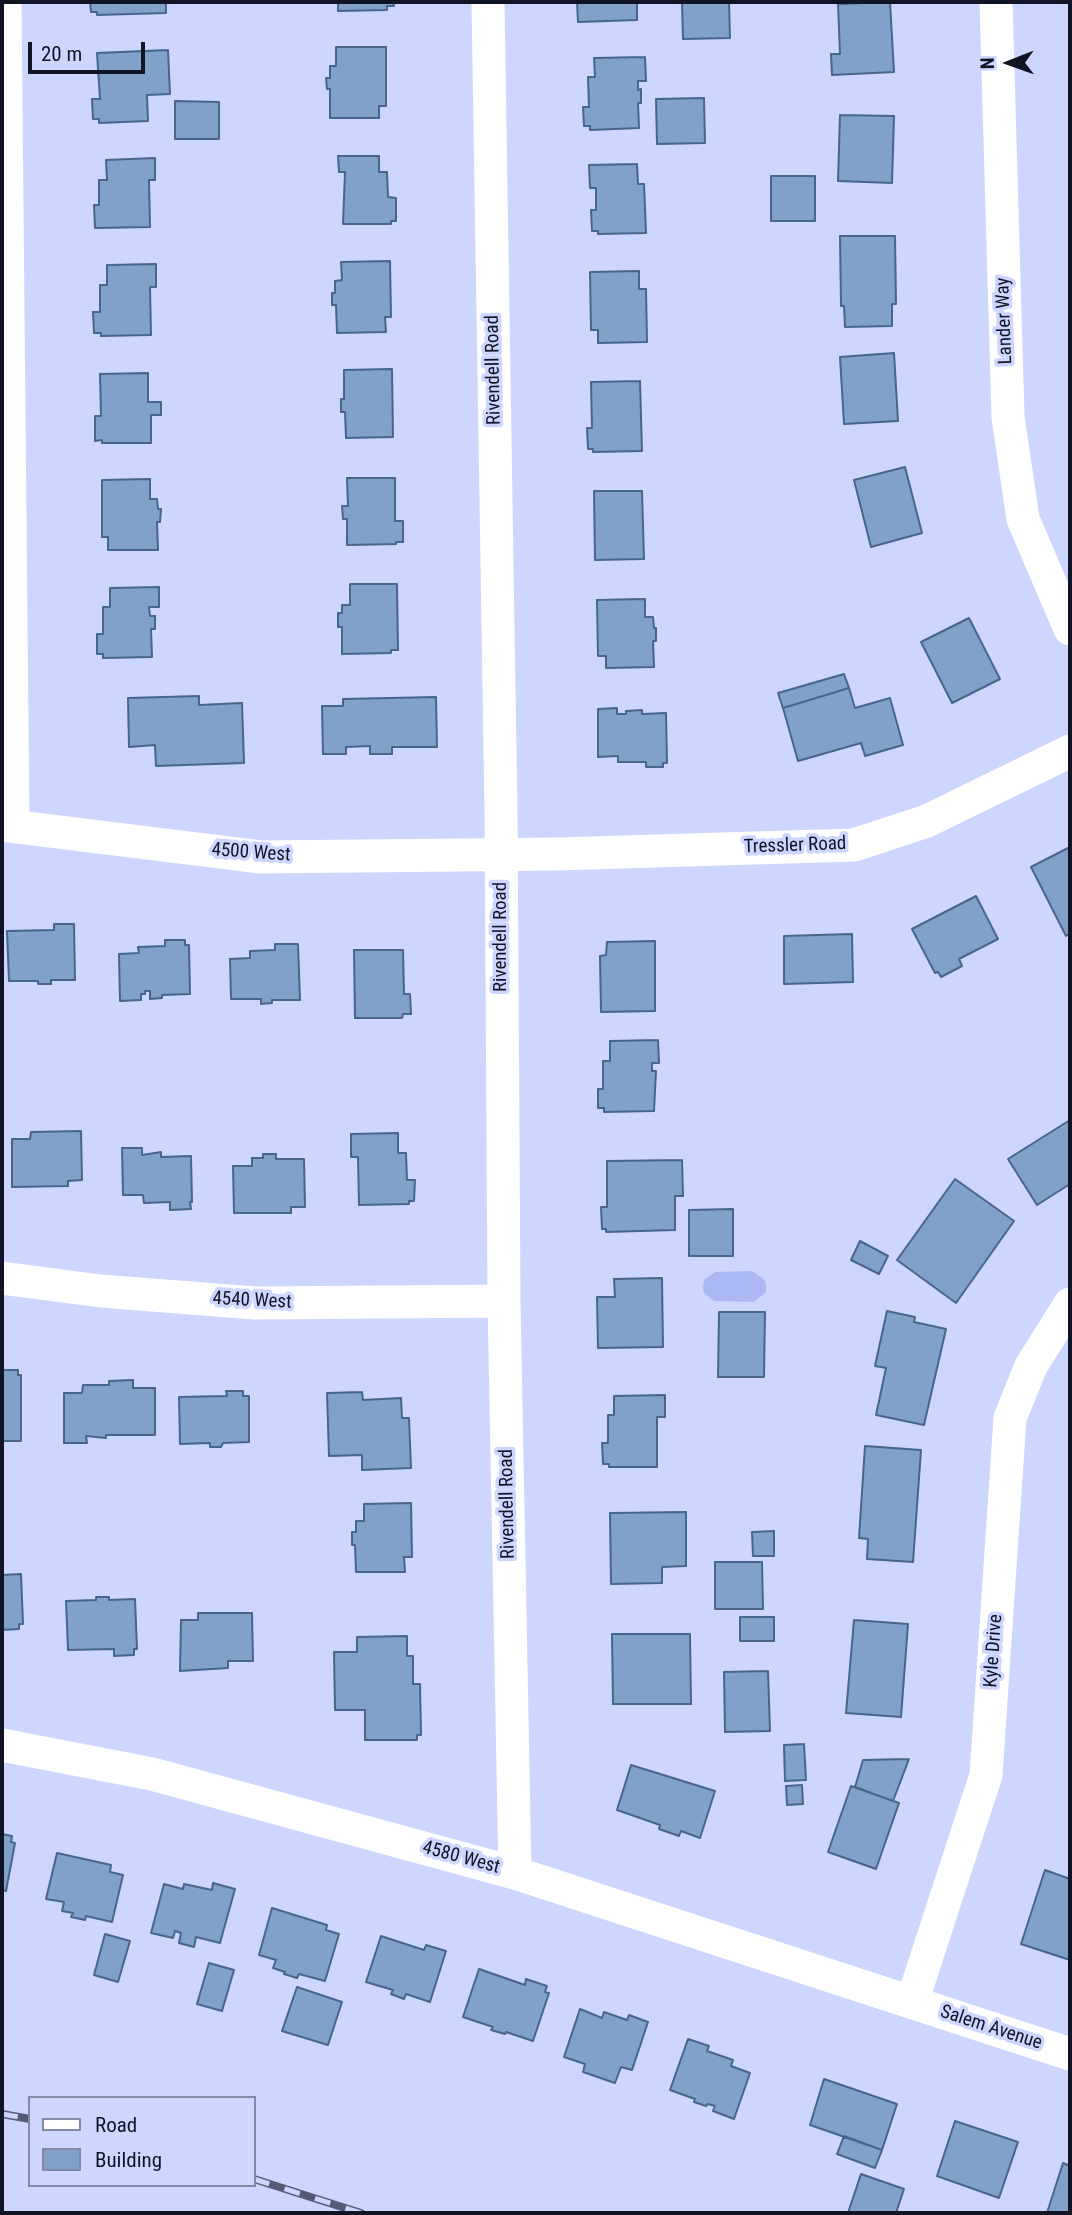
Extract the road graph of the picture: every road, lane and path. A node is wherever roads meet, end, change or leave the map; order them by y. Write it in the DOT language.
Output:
graph roads {
  1 [pos="5,2"];
  2 [pos="488,2"];
  3 [pos="996,2"];
  4 [pos="1070,629"];
  5 [pos="1070,751"];
  6 [pos="8,825"];
  7 [pos="501,854"];
  8 [pos="2,1278"];
  9 [pos="504,1301"];
  10 [pos="1070,1304"];
  11 [pos="2,1745"];
  12 [pos="515,1873"];
  13 [pos="912,2002"];
  14 [pos="1070,2054"];
  1 -- 6 [label="street"];
  2 -- 7 [label="street, Rivendell Road"];
  3 -- 4 [label="street, Lander Way"];
  5 -- 7 [label="street, Tressler Road"];
  6 -- 7 [label="street, 4500 West"];
  7 -- 9 [label="street, Rivendell Road"];
  8 -- 9 [label="street, 4540 West"];
  9 -- 12 [label="street, Rivendell Road"];
  10 -- 13 [label="street, Kyle Drive"];
  11 -- 12 [label="street, 4580 West"];
  12 -- 13 [label="street, 4580 West"];
  13 -- 14 [label="street, Salem Avenue"];
}
